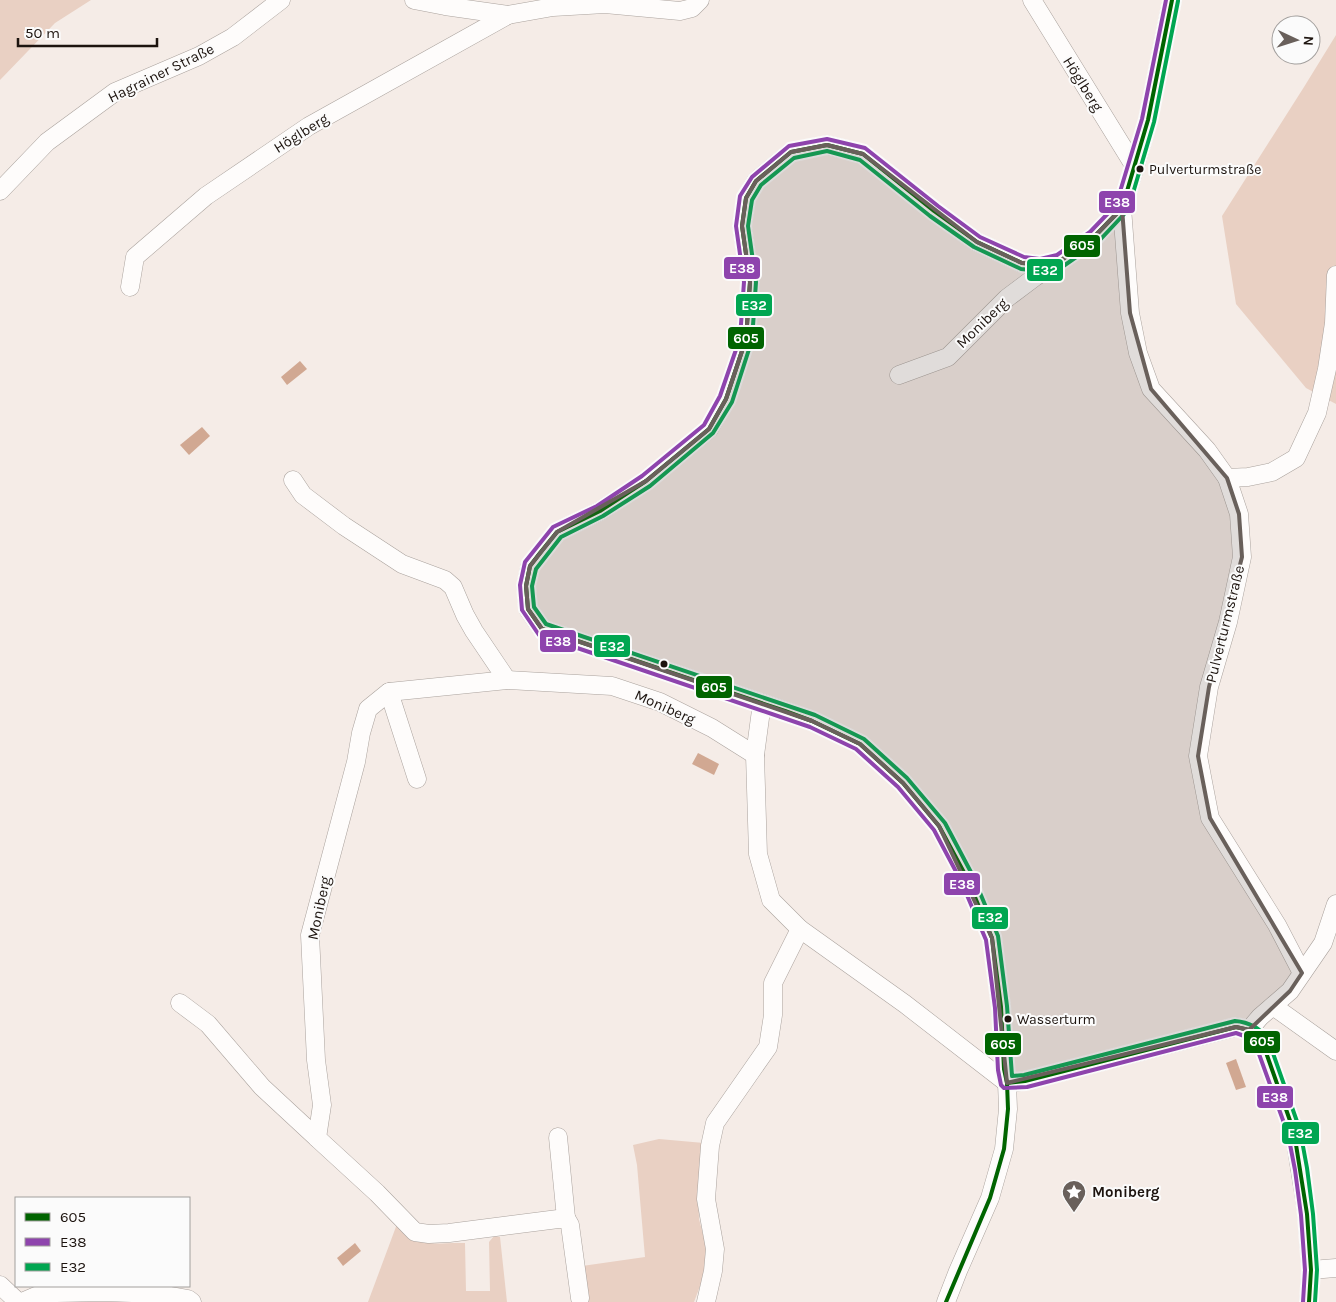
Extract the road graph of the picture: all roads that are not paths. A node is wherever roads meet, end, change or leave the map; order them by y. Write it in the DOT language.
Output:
graph roads {
  1 [pos="281,0"];
  2 [pos="414,0"];
  3 [pos="700,0"];
  4 [pos="1032,0"];
  5 [pos="1172,0"];
  6 [pos="508,15"];
  7 [pos="1135,167"];
  8 [pos="0,191"];
  9 [pos="1122,208"];
  10 [pos="1060,261"];
  11 [pos="1336,275"];
  12 [pos="130,287"];
  13 [pos="899,375"];
  14 [pos="1228,478"];
  15 [pos="293,480"];
  16 [pos="507,680"];
  17 [pos="389,692"];
  18 [pos="762,703"];
  19 [pos="756,755"];
  20 [pos="417,779"];
  21 [pos="1336,904"];
  22 [pos="800,929"];
  23 [pos="1302,973"];
  24 [pos="180,1003"];
  25 [pos="1273,1006"];
  26 [pos="1249,1030"];
  27 [pos="1336,1051"];
  28 [pos="1007,1083"];
  29 [pos="558,1137"];
  30 [pos="317,1138"];
  31 [pos="566,1218"];
  32 [pos="1336,1268"];
  33 [pos="1311,1270"];
  34 [pos="0,1285"];
  35 [pos="580,1298"];
  36 [pos="18,1302"];
  37 [pos="22,1302"];
  38 [pos="192,1302"];
  39 [pos="706,1302"];
  40 [pos="946,1302"];
  41 [pos="1309,1302"];
  1 -- 8 [label="street, Hagrainer Straße"];
  2 -- 6 [label="street, Höglberg"];
  3 -- 6 [label="street, Höglberg"];
  4 -- 7 [label="street, Höglberg"];
  5 -- 7 [label="street, Pulverturmstraße"];
  6 -- 12 [label="street, Höglberg"];
  7 -- 9 [label="street, Pulverturmstraße"];
  9 -- 10 [label="street, Moniberg"];
  9 -- 14 [label="street, Pulverturmstraße"];
  10 -- 13 [label="street, Moniberg"];
  10 -- 18 [label="street, Moniberg"];
  11 -- 14 [label="street"];
  14 -- 23 [label="street, Pulverturmstraße"];
  15 -- 16 [label="street"];
  16 -- 17 [label="street, Moniberg"];
  16 -- 19 [label="street, Moniberg"];
  17 -- 20 [label="street"];
  17 -- 30 [label="street, Moniberg"];
  18 -- 19 [label="street"];
  18 -- 28 [label="street, Moniberg"];
  19 -- 22 [label="street"];
  21 -- 23 [label="street"];
  22 -- 28 [label="street"];
  22 -- 39 [label="street"];
  23 -- 25 [label="street"];
  24 -- 30 [label="street"];
  25 -- 26 [label="street"];
  25 -- 27 [label="street"];
  26 -- 28 [label="street"];
  26 -- 33 [label="street"];
  28 -- 40 [label="street, Moniberg"];
  29 -- 31 [label="street"];
  30 -- 31 [label="street"];
  31 -- 35 [label="street"];
  32 -- 33 [label="street"];
  33 -- 41 [label="street"];
  34 -- 36 [label="street"];
  37 -- 38 [label="street"];
}
